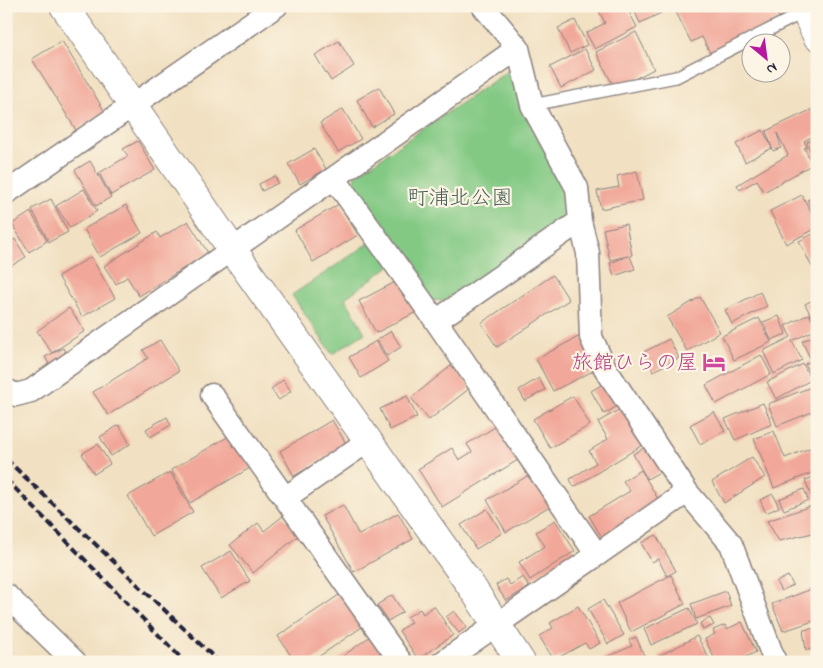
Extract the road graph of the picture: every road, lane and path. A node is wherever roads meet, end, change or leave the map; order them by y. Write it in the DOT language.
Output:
graph roads {
  1 [pos="64,6"];
  2 [pos="276,6"];
  3 [pos="483,6"];
  4 [pos="804,9"];
  5 [pos="817,36"];
  6 [pos="518,48"];
  7 [pos="532,105"];
  8 [pos="134,106"];
  9 [pos="334,178"];
  10 [pos="6,193"];
  11 [pos="580,221"];
  12 [pos="232,249"];
  13 [pos="436,321"];
  14 [pos="6,390"];
  15 [pos="212,395"];
  16 [pos="368,441"];
  17 [pos="687,492"];
  18 [pos="285,498"];
  19 [pos="596,555"];
  20 [pos="6,595"];
  21 [pos="497,625"];
  22 [pos="75,662"];
  23 [pos="401,662"];
  24 [pos="443,662"];
  25 [pos="521,662"];
  26 [pos="775,662"];
  1 -- 8 [label="street"];
  2 -- 8 [label="street"];
  3 -- 6 [label="street"];
  4 -- 5 [label="street"];
  4 -- 7 [label="lane"];
  6 -- 7 [label="street"];
  6 -- 9 [label="street"];
  7 -- 11 [label="street"];
  8 -- 10 [label="street"];
  8 -- 12 [label="street"];
  9 -- 12 [label="street"];
  9 -- 13 [label="street"];
  11 -- 13 [label="street"];
  11 -- 17 [label="street"];
  12 -- 14 [label="street"];
  12 -- 16 [label="street"];
  13 -- 19 [label="street"];
  15 -- 18 [label="street"];
  16 -- 18 [label="street"];
  16 -- 21 [label="street"];
  17 -- 19 [label="street"];
  17 -- 26 [label="street"];
  18 -- 23 [label="street"];
  19 -- 21 [label="street"];
  20 -- 22 [label="street"];
  21 -- 24 [label="street"];
  21 -- 25 [label="street"];
}
